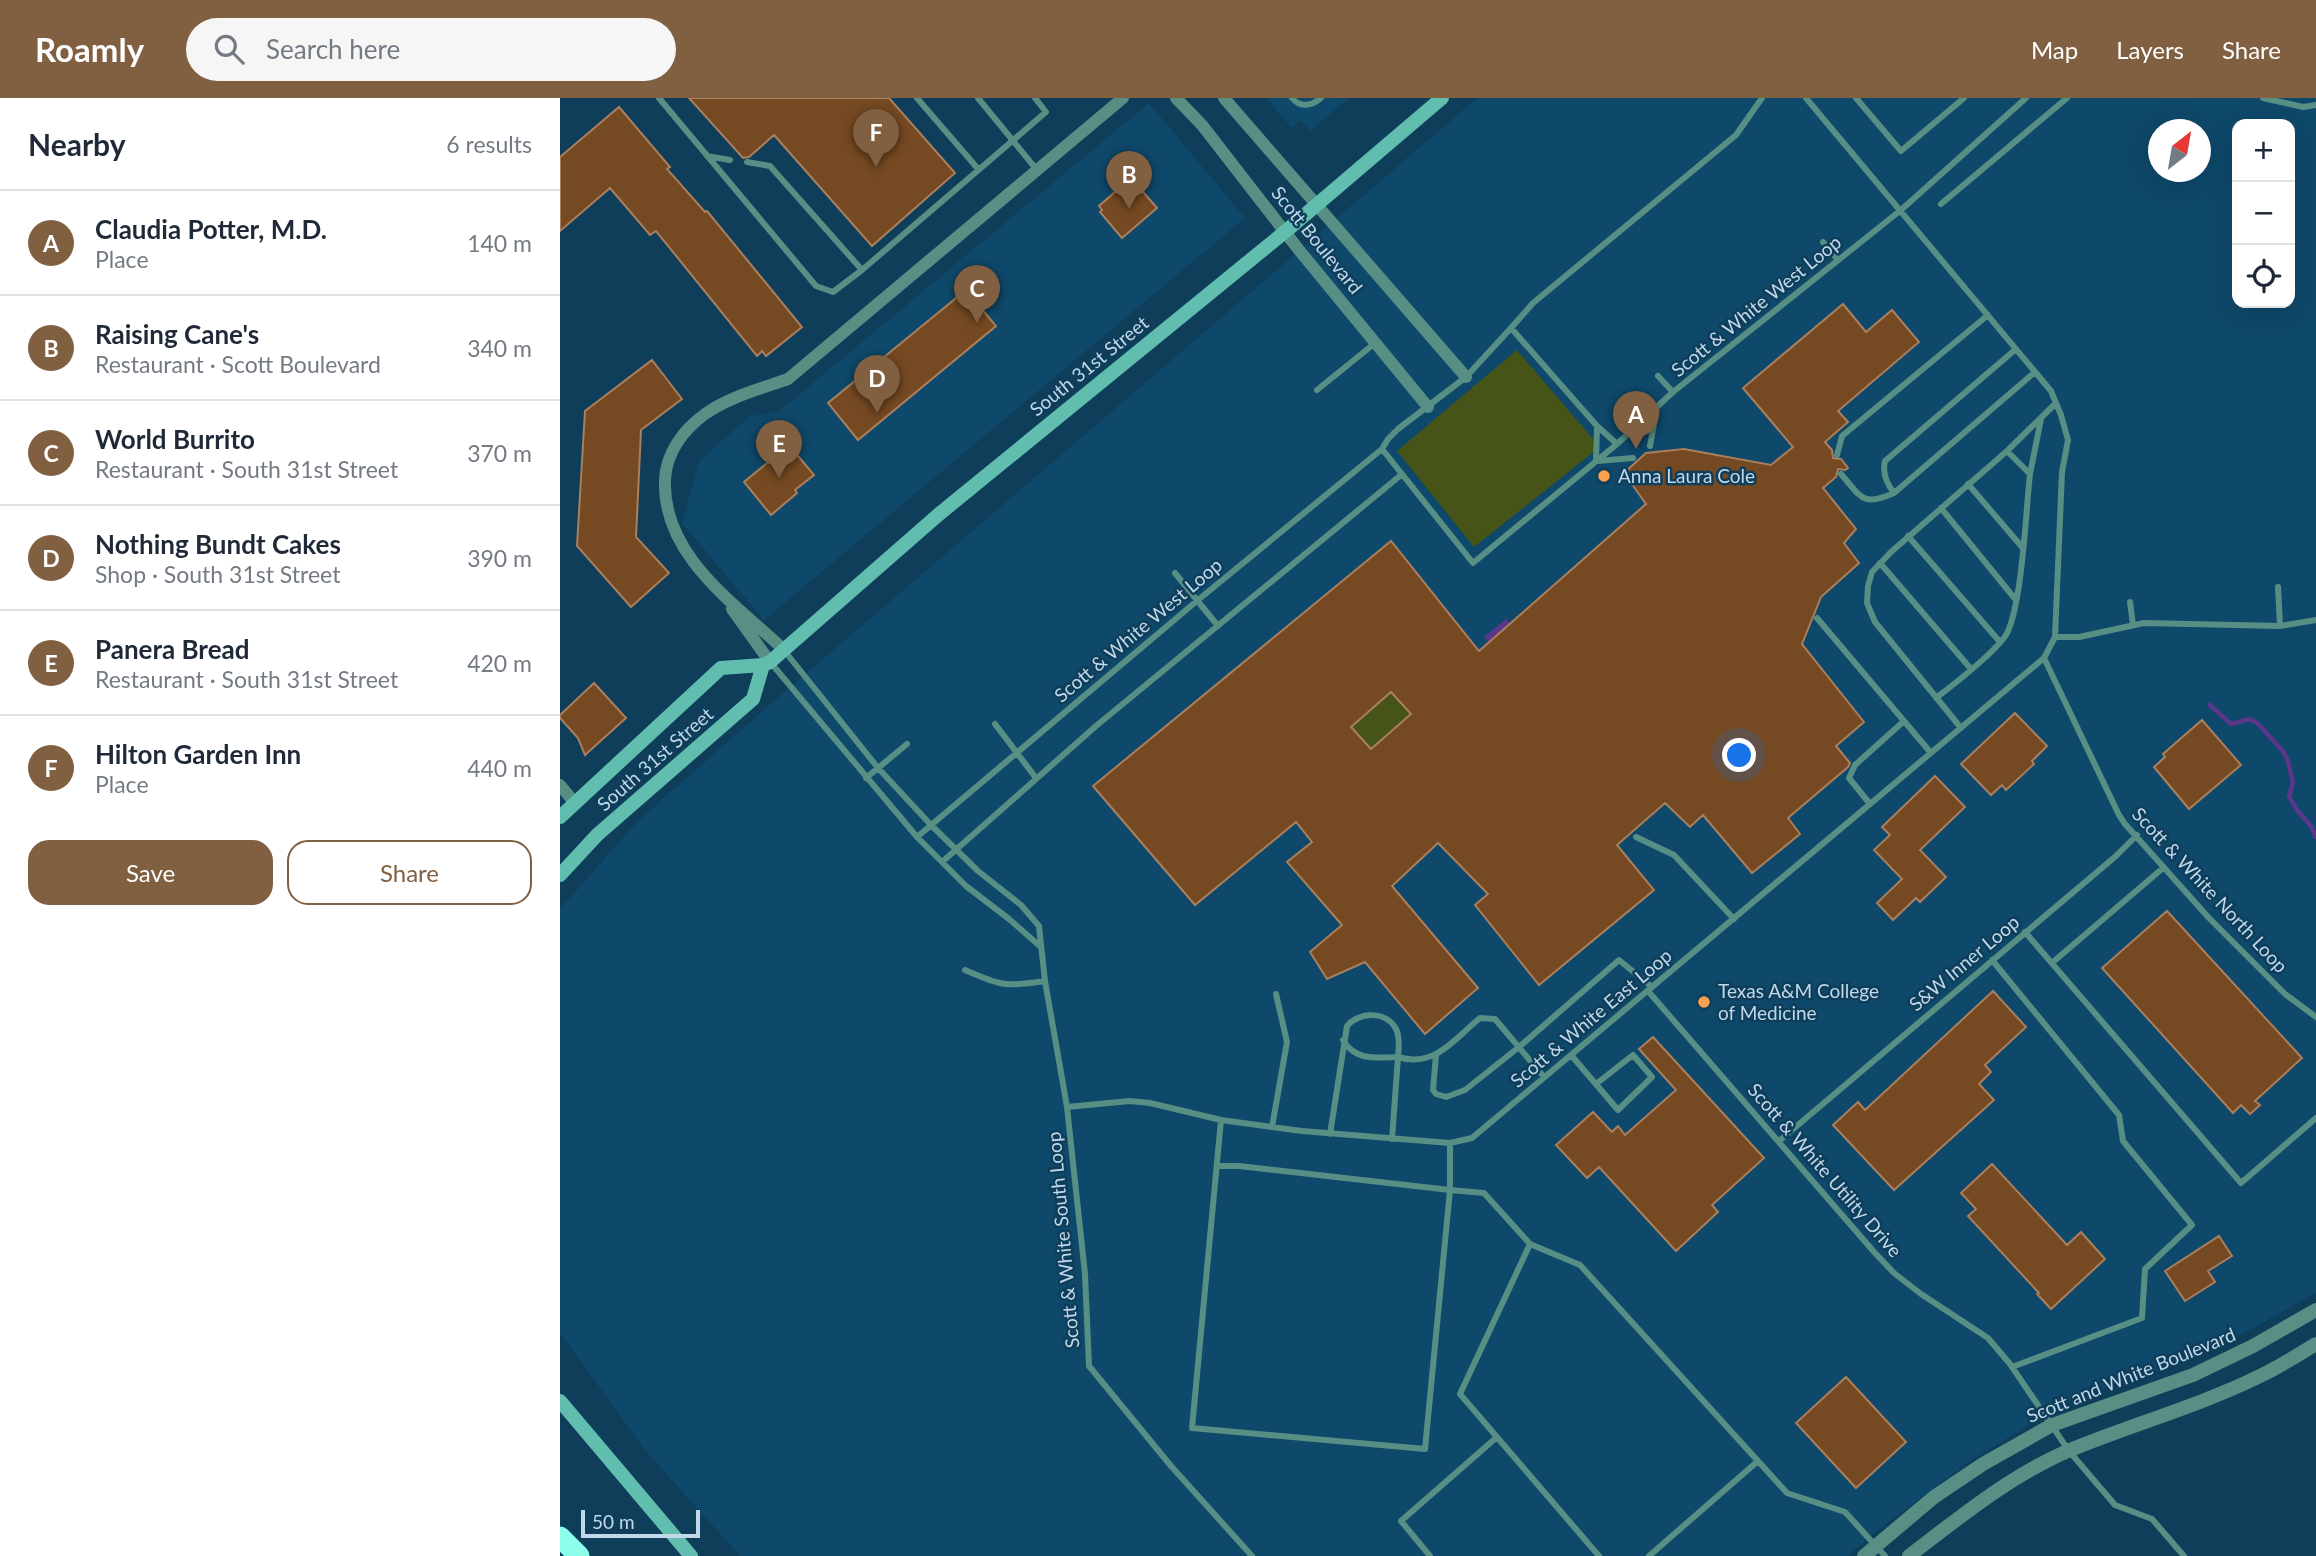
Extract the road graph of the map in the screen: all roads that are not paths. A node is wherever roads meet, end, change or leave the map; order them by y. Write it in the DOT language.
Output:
graph roads {
  1 [pos="659,98"];
  2 [pos="917,98"];
  3 [pos="978,98"];
  4 [pos="1035,98"];
  5 [pos="1123,98"];
  6 [pos="1176,98"];
  7 [pos="1224,98"];
  8 [pos="1292,98"];
  9 [pos="1321,98"];
  10 [pos="1442,98"];
  11 [pos="1762,98"];
  12 [pos="1807,98"];
  13 [pos="1856,98"];
  14 [pos="1964,98"];
  15 [pos="2026,98"];
  16 [pos="2067,98"];
  17 [pos="2263,98"];
  18 [pos="2316,105"];
  19 [pos="1013,141"];
  20 [pos="707,156"];
  21 [pos="730,160"];
  22 [pos="747,162"];
  23 [pos="979,170"];
  24 [pos="1037,170"];
  25 [pos="1317,204"];
  26 [pos="1941,204"];
  27 [pos="1901,210"];
  28 [pos="1286,231"];
  29 [pos="1823,242"];
  30 [pos="1838,260"];
  31 [pos="862,270"];
  32 [pos="1989,315"];
  33 [pos="1511,328"];
  34 [pos="1375,343"];
  35 [pos="2017,349"];
  36 [pos="2035,372"];
  37 [pos="1658,376"];
  38 [pos="1466,377"];
  39 [pos="1317,390"];
  40 [pos="1673,392"];
  41 [pos="2056,403"];
  42 [pos="1428,407"];
  43 [pos="1657,407"];
  44 [pos="2042,417"];
  45 [pos="1597,426"];
  46 [pos="1617,444"];
  47 [pos="1650,446"];
  48 [pos="1382,449"];
  49 [pos="2007,451"];
  50 [pos="1837,455"];
  51 [pos="1633,458"];
  52 [pos="1596,461"];
  53 [pos="1841,474"];
  54 [pos="2030,474"];
  55 [pos="1401,475"];
  56 [pos="1968,484"];
  57 [pos="1894,493"];
  58 [pos="1941,508"];
  59 [pos="1908,536"];
  60 [pos="2022,547"];
  61 [pos="1880,563"];
  62 [pos="1175,573"];
  63 [pos="2278,587"];
  64 [pos="718,588"];
  65 [pos="1198,600"];
  66 [pos="2016,600"];
  67 [pos="2130,601"];
  68 [pos="1816,618"];
  69 [pos="2316,620"];
  70 [pos="1218,625"];
  71 [pos="2133,625"];
  72 [pos="2280,626"];
  73 [pos="2055,637"];
  74 [pos="2000,642"];
  75 [pos="783,649"];
  76 [pos="2044,658"];
  77 [pos="766,664"];
  78 [pos="1971,668"];
  79 [pos="1936,698"];
  80 [pos="1904,721"];
  81 [pos="995,724"];
  82 [pos="1961,728"];
  83 [pos="907,744"];
  84 [pos="1016,753"];
  85 [pos="1931,753"];
  86 [pos="878,768"];
  87 [pos="866,778"];
  88 [pos="1036,778"];
  89 [pos="560,785"];
  90 [pos="574,802"];
  91 [pos="1870,804"];
  92 [pos="560,817"];
  93 [pos="931,825"];
  94 [pos="2137,835"];
  95 [pos="1636,836"];
  96 [pos="917,837"];
  97 [pos="956,849"];
  98 [pos="942,862"];
  99 [pos="2163,868"];
  100 [pos="560,875"];
  101 [pos="1734,919"];
  102 [pos="2025,932"];
  103 [pos="1041,947"];
  104 [pos="1992,960"];
  105 [pos="2053,962"];
  106 [pos="965,970"];
  107 [pos="1045,981"];
  108 [pos="1650,989"];
  109 [pos="1276,994"];
  110 [pos="2316,1017"];
  111 [pos="1343,1040"];
  112 [pos="1519,1047"];
  113 [pos="1436,1055"];
  114 [pos="1571,1055"];
  115 [pos="1398,1057"];
  116 [pos="1544,1077"];
  117 [pos="1595,1084"];
  118 [pos="1067,1107"];
  119 [pos="2316,1118"];
  120 [pos="1221,1120"];
  121 [pos="1272,1127"];
  122 [pos="1330,1133"];
  123 [pos="1392,1139"];
  124 [pos="1779,1141"];
  125 [pos="1450,1143"];
  126 [pos="1217,1166"];
  127 [pos="1450,1190"];
  128 [pos="1530,1244"];
  129 [pos="2316,1310"];
  130 [pos="2316,1344"];
  131 [pos="2012,1367"];
  132 [pos="560,1401"];
  133 [pos="2052,1425"];
  134 [pos="1497,1437"];
  135 [pos="2069,1451"];
  136 [pos="1758,1461"];
  137 [pos="560,1536"];
  138 [pos="1881,1550"];
  139 [pos="579,1556"];
  140 [pos="691,1556"];
  141 [pos="1252,1556"];
  142 [pos="1430,1556"];
  143 [pos="1599,1556"];
  144 [pos="1649,1556"];
  145 [pos="1864,1556"];
  146 [pos="1909,1556"];
  147 [pos="2184,1556"];
  1 -- 20 [label="lane"];
  2 -- 23 [label="lane"];
  3 -- 19 [label="lane"];
  4 -- 19 [label="lane"];
  5 -- 24 [label="street"];
  6 -- 28 [label="street, Scott Boulevard"];
  7 -- 25 [label="street, Scott Boulevard"];
  8 -- 9 [label="lane"];
  10 -- 25 [label="main road, South 31st Street"];
  11 -- 33 [label="lane, Scott & White West Loop"];
  12 -- 27 [label="lane"];
  13 -- 14 [label="lane"];
  15 -- 27 [label="lane, Scott & White West Loop"];
  16 -- 26 [label="lane"];
  17 -- 18 [label="lane"];
  19 -- 23 [label="lane"];
  19 -- 24 [label="lane"];
  20 -- 21 [label="lane"];
  20 -- 31 [label="lane"];
  22 -- 31 [label="lane"];
  23 -- 31 [label="lane"];
  24 -- 64 [label="street"];
  25 -- 28 [label="main road, South 31st Street"];
  25 -- 38 [label="street, Scott Boulevard"];
  27 -- 30 [label="lane, Scott & White West Loop"];
  27 -- 32 [label="lane"];
  28 -- 34 [label="street, Scott Boulevard"];
  28 -- 75 [label="main road, South 31st Street"];
  29 -- 30 [label="lane"];
  30 -- 40 [label="lane, Scott & White West Loop"];
  32 -- 35 [label="lane"];
  32 -- 50 [label="lane"];
  33 -- 38 [label="lane, Scott & White West Loop"];
  33 -- 45 [label="lane"];
  34 -- 39 [label="lane"];
  34 -- 42 [label="street, Scott Boulevard"];
  35 -- 36 [label="lane"];
  35 -- 57 [label="lane"];
  36 -- 41 [label="lane"];
  36 -- 57 [label="lane"];
  37 -- 40 [label="lane"];
  38 -- 42 [label="lane, Scott & White West Loop"];
  40 -- 43 [label="lane, Scott & White West Loop"];
  41 -- 44 [label="lane"];
  41 -- 73 [label="lane"];
  42 -- 48 [label="lane, Scott & White West Loop"];
  43 -- 46 [label="lane, Scott & White West Loop"];
  43 -- 47 [label="lane"];
  44 -- 49 [label="lane"];
  44 -- 54 [label="lane"];
  45 -- 46 [label="lane"];
  45 -- 52 [label="lane"];
  46 -- 52 [label="lane, Scott & White West Loop"];
  48 -- 55 [label="lane"];
  48 -- 65 [label="lane, Scott & White West Loop"];
  49 -- 54 [label="lane"];
  49 -- 56 [label="lane"];
  51 -- 52 [label="lane"];
  52 -- 55 [label="lane, Scott & White West Loop"];
  53 -- 57 [label="lane"];
  54 -- 60 [label="lane"];
  55 -- 70 [label="lane"];
  56 -- 58 [label="lane"];
  56 -- 60 [label="lane"];
  58 -- 59 [label="lane"];
  58 -- 66 [label="lane"];
  59 -- 61 [label="lane"];
  59 -- 74 [label="lane"];
  60 -- 66 [label="lane"];
  61 -- 78 [label="lane"];
  61 -- 79 [label="lane"];
  62 -- 65 [label="lane"];
  63 -- 72 [label="lane"];
  64 -- 75 [label="street"];
  64 -- 77 [label="street"];
  65 -- 70 [label="lane"];
  65 -- 84 [label="lane, Scott & White West Loop"];
  66 -- 74 [label="lane"];
  67 -- 71 [label="lane"];
  68 -- 80 [label="lane"];
  69 -- 72 [label="lane"];
  70 -- 88 [label="lane"];
  71 -- 72 [label="lane"];
  71 -- 73 [label="lane"];
  73 -- 76 [label="lane"];
  74 -- 78 [label="lane"];
  75 -- 77 [label="main road, South 31st Street"];
  75 -- 86 [label="lane, Scott & White South Loop"];
  76 -- 82 [label="lane, Scott & White East Loop"];
  76 -- 94 [label="lane, Scott & White North Loop"];
  77 -- 87 [label="lane"];
  77 -- 90 [label="main road, South 31st Street"];
  77 -- 100 [label="main road, South 31st Street"];
  78 -- 79 [label="lane"];
  79 -- 82 [label="lane"];
  80 -- 85 [label="lane"];
  80 -- 91 [label="lane"];
  81 -- 84 [label="lane"];
  82 -- 85 [label="lane, Scott & White East Loop"];
  83 -- 86 [label="lane"];
  84 -- 88 [label="lane"];
  84 -- 93 [label="lane, Scott & White West Loop"];
  85 -- 91 [label="lane, Scott & White East Loop"];
  86 -- 87 [label="lane"];
  86 -- 93 [label="lane, Scott & White South Loop"];
  87 -- 96 [label="lane"];
  88 -- 97 [label="lane"];
  89 -- 90 [label="street"];
  90 -- 92 [label="main road, South 31st Street"];
  91 -- 101 [label="lane, Scott & White East Loop"];
  93 -- 96 [label="lane, Scott & White West Loop"];
  93 -- 97 [label="lane, Scott & White South Loop"];
  94 -- 99 [label="lane, Scott & White North Loop"];
  94 -- 102 [label="lane, S&W Inner Loop"];
  95 -- 101 [label="lane"];
  96 -- 98 [label="lane"];
  97 -- 98 [label="lane"];
  97 -- 103 [label="lane, Scott & White South Loop"];
  98 -- 103 [label="lane"];
  99 -- 105 [label="lane"];
  99 -- 110 [label="lane, Scott & White North Loop"];
  101 -- 108 [label="lane, Scott & White East Loop"];
  102 -- 104 [label="lane, S&W Inner Loop"];
  102 -- 105 [label="lane"];
  103 -- 107 [label="lane, Scott & White South Loop"];
  104 -- 124 [label="lane, S&W Inner Loop"];
  104 -- 131 [label="lane"];
  105 -- 119 [label="lane"];
  106 -- 107 [label="lane"];
  107 -- 118 [label="lane, Scott & White South Loop"];
  108 -- 112 [label="lane, Scott & White Utility Drive"];
  108 -- 114 [label="lane, Scott & White East Loop"];
  108 -- 124 [label="lane, Scott & White Utility Drive"];
  109 -- 121 [label="lane"];
  111 -- 115 [label="lane"];
  111 -- 115 [label="lane"];
  111 -- 122 [label="lane"];
  112 -- 113 [label="lane"];
  112 -- 113 [label="lane"];
  112 -- 116 [label="lane"];
  113 -- 115 [label="lane"];
  114 -- 116 [label="lane, Scott & White East Loop"];
  114 -- 117 [label="lane"];
  115 -- 123 [label="lane"];
  116 -- 125 [label="lane, Scott & White East Loop"];
  117 -- 117 [label="lane"];
  118 -- 120 [label="lane, Scott & White East Loop"];
  118 -- 141 [label="lane, Scott & White South Loop"];
  120 -- 121 [label="lane, Scott & White East Loop"];
  120 -- 126 [label="lane"];
  121 -- 122 [label="lane, Scott & White East Loop"];
  122 -- 123 [label="lane, Scott & White East Loop"];
  123 -- 125 [label="lane, Scott & White East Loop"];
  124 -- 131 [label="lane, Scott & White Utility Drive"];
  125 -- 127 [label="lane"];
  126 -- 127 [label="lane"];
  126 -- 127 [label="lane"];
  127 -- 128 [label="lane"];
  128 -- 134 [label="lane"];
  128 -- 136 [label="lane"];
  129 -- 133 [label="street, Scott and White Boulevard"];
  130 -- 135 [label="street"];
  131 -- 133 [label="lane, Scott & White Utility Drive"];
  132 -- 140 [label="main road"];
  133 -- 135 [label="lane, Scott & White Utility Drive"];
  133 -- 138 [label="street, Scott and White Boulevard"];
  134 -- 142 [label="lane"];
  134 -- 143 [label="lane"];
  135 -- 146 [label="street"];
  135 -- 147 [label="lane, Scott & White Utility Drive"];
  136 -- 138 [label="lane"];
  136 -- 144 [label="lane"];
  137 -- 139 [label="highway"];
  138 -- 145 [label="street, Scott and White Boulevard"];
}
